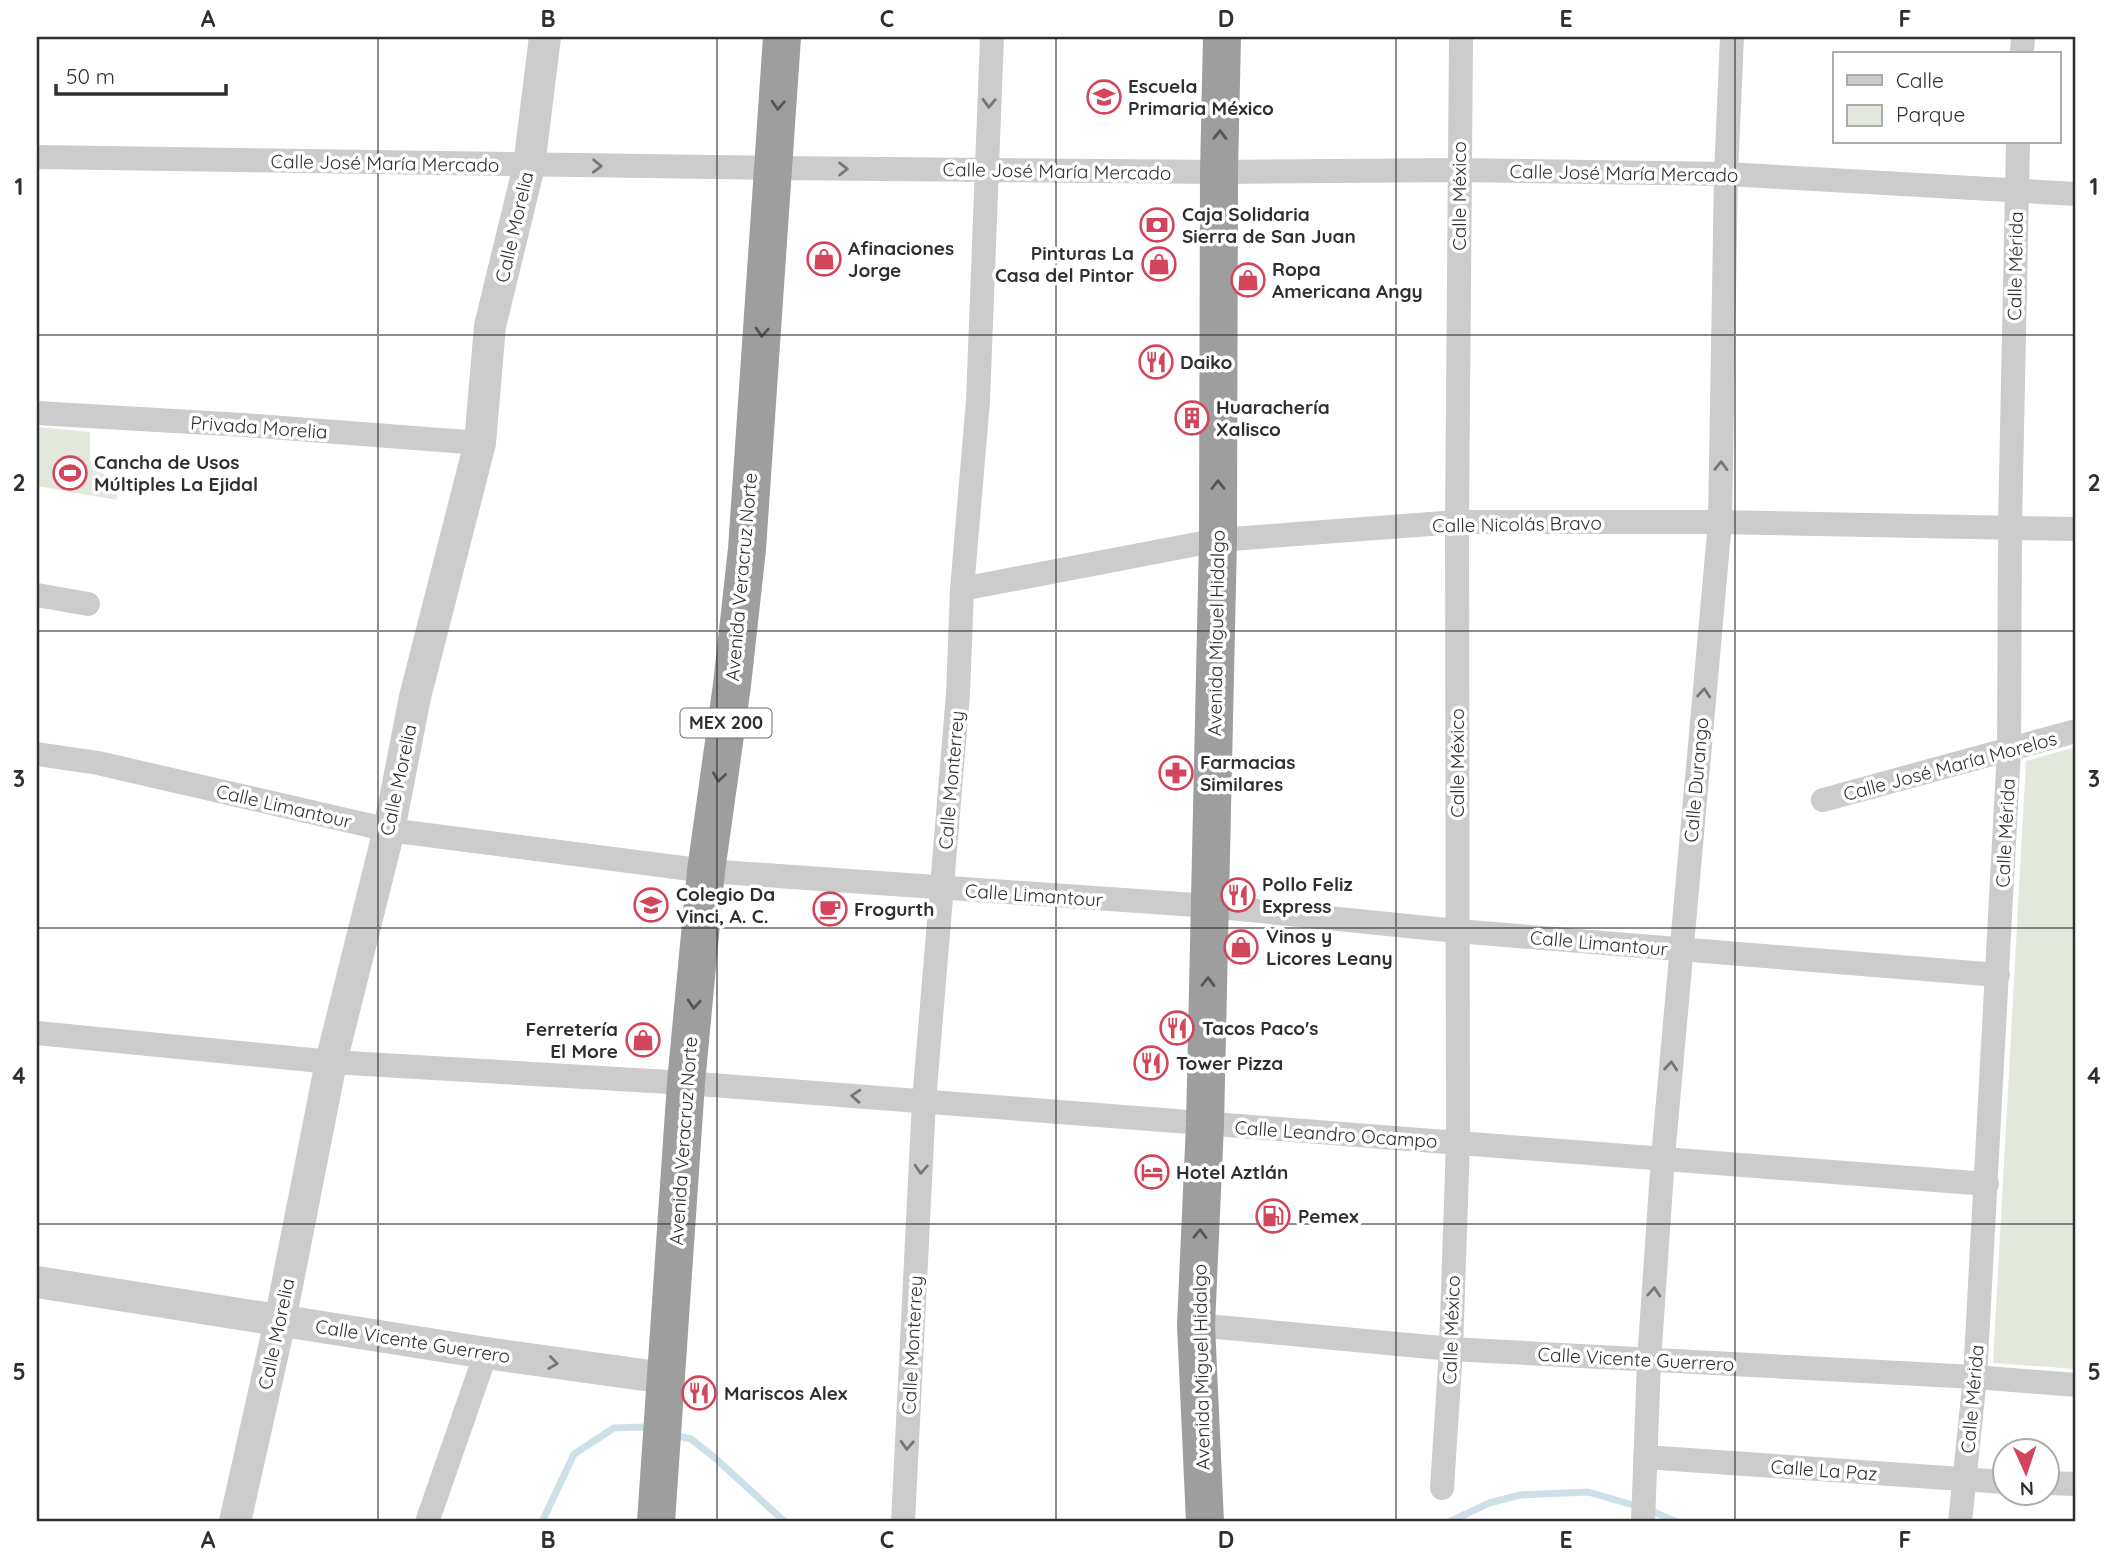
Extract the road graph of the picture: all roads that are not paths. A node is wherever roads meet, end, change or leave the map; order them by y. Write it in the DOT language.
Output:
graph roads {
  1 [pos="545,37"];
  2 [pos="782,37"];
  3 [pos="992,37"];
  4 [pos="1222,37"];
  5 [pos="1461,37"];
  6 [pos="1732,37"];
  7 [pos="2018,144"];
  8 [pos="37,157"];
  9 [pos="529,166"];
  10 [pos="775,168"];
  11 [pos="987,170"];
  12 [pos="1460,170"];
  13 [pos="1219,173"];
  14 [pos="1726,174"];
  15 [pos="2016,192"];
  16 [pos="2076,194"];
  17 [pos="37,413"];
  18 [pos="480,443"];
  19 [pos="1457,522"];
  20 [pos="1720,522"];
  21 [pos="2010,527"];
  22 [pos="2076,529"];
  23 [pos="1218,540"];
  24 [pos="962,589"];
  25 [pos="37,596"];
  26 [pos="89,604"];
  27 [pos="2076,732"];
  28 [pos="2009,750"];
  29 [pos="37,754"];
  30 [pos="1823,800"];
  31 [pos="389,830"];
  32 [pos="706,871"];
  33 [pos="942,889"];
  34 [pos="1210,906"];
  35 [pos="1457,931"];
  36 [pos="1680,950"];
  37 [pos="1998,975"];
  38 [pos="37,1033"];
  39 [pos="331,1062"];
  40 [pos="686,1083"];
  41 [pos="924,1101"];
  42 [pos="1205,1124"];
  43 [pos="1458,1142"];
  44 [pos="1663,1157"];
  45 [pos="1987,1184"];
  46 [pos="37,1282"];
  47 [pos="280,1321"];
  48 [pos="1196,1325"];
  49 [pos="1451,1349"];
  50 [pos="486,1353"];
  51 [pos="1649,1361"];
  52 [pos="1975,1377"];
  53 [pos="2076,1385"];
  54 [pos="664,1394"];
  55 [pos="1644,1469"];
  56 [pos="1965,1480"];
  57 [pos="1990,1481"];
  58 [pos="1443,1488"];
  59 [pos="235,1522"];
  60 [pos="427,1522"];
  61 [pos="656,1522"];
  62 [pos="903,1522"];
  63 [pos="1205,1522"];
  64 [pos="1643,1522"];
  65 [pos="1960,1522"];
  1 -- 9 [label="street, Calle Morelia"];
  2 -- 10 [label="highway, Avenida Veracruz Norte / MEX 200, one-way"];
  3 -- 11 [label="street, Calle Monterrey, one-way"];
  13 -- 4 [label="highway, Avenida Miguel Hidalgo, one-way"];
  5 -- 12 [label="street, Calle México"];
  6 -- 14 [label="street, Calle Durango"];
  7 -- 15 [label="street, Calle Mérida"];
  8 -- 9 [label="street, Calle José María Mercado"];
  9 -- 10 [label="street, Calle José María Mercado, one-way"];
  9 -- 18 [label="street, Calle Morelia"];
  10 -- 11 [label="street, Calle José María Mercado, one-way"];
  10 -- 32 [label="highway, Avenida Veracruz Norte / MEX 200, one-way"];
  11 -- 13 [label="street, Calle José María Mercado"];
  11 -- 24 [label="street, Calle Monterrey"];
  12 -- 13 [label="street, Calle José María Mercado"];
  12 -- 14 [label="street, Calle José María Mercado"];
  12 -- 19 [label="street, Calle México"];
  23 -- 13 [label="highway, Avenida Miguel Hidalgo, one-way"];
  14 -- 15 [label="street, Calle José María Mercado"];
  20 -- 14 [label="street, Calle Durango, one-way"];
  15 -- 16 [label="street, Calle José María Mercado"];
  15 -- 21 [label="street, Calle Mérida"];
  17 -- 18 [label="street, Privada Morelia"];
  18 -- 31 [label="street, Calle Morelia"];
  19 -- 20 [label="street, Calle Nicolás Bravo"];
  19 -- 23 [label="street, Calle Nicolás Bravo"];
  19 -- 35 [label="street, Calle México"];
  20 -- 21 [label="street, Calle Nicolás Bravo"];
  36 -- 20 [label="street, Calle Durango, one-way"];
  21 -- 22 [label="street, Calle Nicolás Bravo"];
  21 -- 28 [label="street, Calle Mérida"];
  23 -- 24 [label="street, Calle Nicolás Bravo"];
  23 -- 34 [label="highway, Avenida Miguel Hidalgo"];
  24 -- 33 [label="street, Calle Monterrey"];
  25 -- 26 [label="street"];
  27 -- 28 [label="street, Calle José María Morelos"];
  28 -- 30 [label="street, Calle José María Morelos"];
  28 -- 37 [label="street, Calle Mérida"];
  29 -- 31 [label="street, Calle Limantour"];
  31 -- 32 [label="street, Calle Limantour"];
  31 -- 39 [label="street, Calle Morelia"];
  32 -- 33 [label="street, Calle Limantour"];
  32 -- 40 [label="highway, Avenida Veracruz Norte / MEX 200, one-way"];
  33 -- 34 [label="street, Calle Limantour"];
  33 -- 41 [label="street, Calle Monterrey"];
  34 -- 35 [label="street, Calle Limantour"];
  42 -- 34 [label="highway, Avenida Miguel Hidalgo, one-way"];
  35 -- 36 [label="street, Calle Limantour"];
  35 -- 43 [label="street, Calle México"];
  36 -- 37 [label="street, Calle Limantour"];
  44 -- 36 [label="street, Calle Durango, one-way"];
  37 -- 45 [label="street, Calle Mérida"];
  38 -- 39 [label="street, Calle Leandro Ocampo"];
  39 -- 40 [label="street, Calle Leandro Ocampo"];
  39 -- 47 [label="street, Calle Morelia"];
  41 -- 40 [label="street, Calle Leandro Ocampo, one-way"];
  40 -- 54 [label="highway, Avenida Veracruz Norte / MEX 200"];
  41 -- 42 [label="street, Calle Leandro Ocampo"];
  41 -- 62 [label="street, Calle Monterrey, one-way"];
  42 -- 43 [label="street, Calle Leandro Ocampo"];
  48 -- 42 [label="highway, Avenida Miguel Hidalgo, one-way"];
  43 -- 44 [label="street, Calle Leandro Ocampo"];
  43 -- 49 [label="street, Calle México"];
  44 -- 45 [label="street, Calle Leandro Ocampo"];
  51 -- 44 [label="street, Calle Durango, one-way"];
  45 -- 52 [label="street, Calle Mérida"];
  46 -- 47 [label="street, Calle Vicente Guerrero"];
  47 -- 50 [label="street, Calle Vicente Guerrero"];
  47 -- 59 [label="street, Calle Morelia"];
  48 -- 49 [label="street, Calle Vicente Guerrero"];
  48 -- 63 [label="highway, Avenida Miguel Hidalgo"];
  49 -- 51 [label="street, Calle Vicente Guerrero"];
  49 -- 58 [label="street, Calle México"];
  50 -- 54 [label="street, Calle Vicente Guerrero, one-way"];
  50 -- 60 [label="street"];
  51 -- 52 [label="street, Calle Vicente Guerrero"];
  51 -- 55 [label="street, Calle Durango"];
  52 -- 53 [label="street, Calle Vicente Guerrero"];
  52 -- 56 [label="street, Calle Mérida"];
  54 -- 61 [label="highway, MEX 200"];
  55 -- 56 [label="street, Calle La Paz"];
  55 -- 64 [label="street, Calle Durango"];
  56 -- 57 [label="street, Calle La Paz"];
  56 -- 65 [label="street, Calle Mérida"];
}
